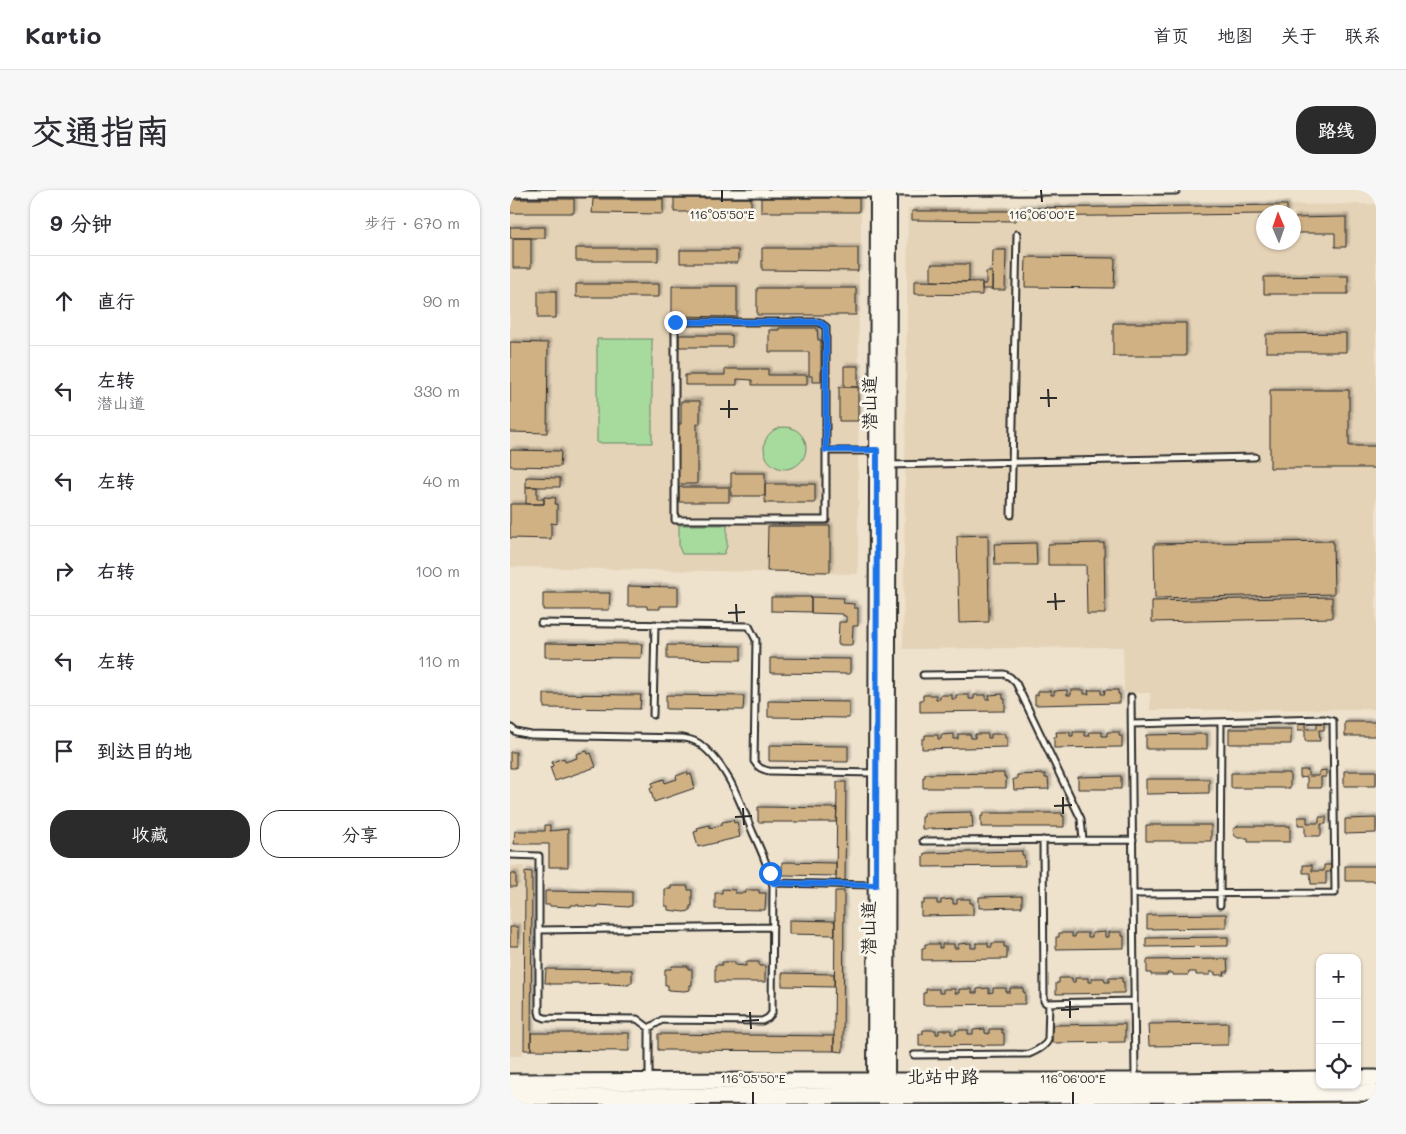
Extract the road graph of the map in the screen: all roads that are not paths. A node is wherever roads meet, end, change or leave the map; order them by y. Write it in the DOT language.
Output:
graph roads {
  1 [pos="1176,190"];
  2 [pos="884,191"];
  3 [pos="510,193"];
  4 [pos="1018,234"];
  5 [pos="826,450"];
  6 [pos="877,450"];
  7 [pos="1255,457"];
  8 [pos="1012,462"];
  9 [pos="889,465"];
  10 [pos="1011,515"];
  11 [pos="541,623"];
  12 [pos="655,624"];
  13 [pos="923,675"];
  14 [pos="1131,697"];
  15 [pos="653,715"];
  16 [pos="1222,722"];
  17 [pos="1132,724"];
  18 [pos="510,727"];
  19 [pos="876,773"];
  20 [pos="1043,840"];
  21 [pos="1082,840"];
  22 [pos="1132,840"];
  23 [pos="923,841"];
  24 [pos="510,855"];
  25 [pos="773,883"];
  26 [pos="876,885"];
  27 [pos="1133,894"];
  28 [pos="1220,894"];
  29 [pos="1220,905"];
  30 [pos="773,927"];
  31 [pos="539,930"];
  32 [pos="1134,1001"];
  33 [pos="1049,1003"];
  34 [pos="649,1028"];
  35 [pos="914,1055"];
  36 [pos="1361,1078"];
  37 [pos="1376,1078"];
  38 [pos="1316,1079"];
  39 [pos="649,1081"];
  40 [pos="1135,1081"];
  41 [pos="510,1082"];
  42 [pos="881,1088"];
  43 [pos="1376,1093"];
  44 [pos="510,1097"];
  1 -- 2 [label="street"];
  2 -- 3 [label="street"];
  2 -- 6 [label="main road, 潜山道"];
  2 -- 9 [label="main road, 潜山道"];
  4 -- 8 [label="lane"];
  5 -- 5 [label="lane"];
  5 -- 6 [label="lane"];
  6 -- 19 [label="main road, 潜山道"];
  7 -- 8 [label="lane"];
  8 -- 9 [label="lane"];
  8 -- 10 [label="lane"];
  9 -- 42 [label="main road, 潜山道"];
  11 -- 12 [label="lane"];
  12 -- 15 [label="lane"];
  12 -- 19 [label="lane"];
  13 -- 21 [label="lane"];
  14 -- 17 [label="lane"];
  16 -- 17 [label="lane"];
  16 -- 28 [label="lane"];
  16 -- 28 [label="lane"];
  17 -- 22 [label="lane"];
  18 -- 25 [label="lane"];
  19 -- 26 [label="main road, 潜山道"];
  20 -- 21 [label="lane"];
  20 -- 23 [label="lane"];
  20 -- 33 [label="lane"];
  21 -- 22 [label="lane"];
  22 -- 27 [label="lane"];
  24 -- 31 [label="lane"];
  25 -- 26 [label="lane"];
  25 -- 30 [label="lane"];
  26 -- 42 [label="main road, 潜山道"];
  27 -- 28 [label="lane"];
  27 -- 32 [label="lane"];
  28 -- 29 [label="lane"];
  30 -- 31 [label="lane"];
  30 -- 34 [label="lane"];
  31 -- 34 [label="lane"];
  32 -- 33 [label="lane"];
  32 -- 40 [label="lane"];
  33 -- 35 [label="lane"];
  34 -- 39 [label="lane"];
  36 -- 37 [label="main road"];
  38 -- 40 [label="main road, 北站中路"];
  39 -- 41 [label="main road, 北站中路"];
  39 -- 42 [label="main road, 北站中路"];
  40 -- 42 [label="main road, 北站中路"];
  42 -- 43 [label="main road, 北站中路"];
  42 -- 44 [label="main road, 北站中路"];
}
